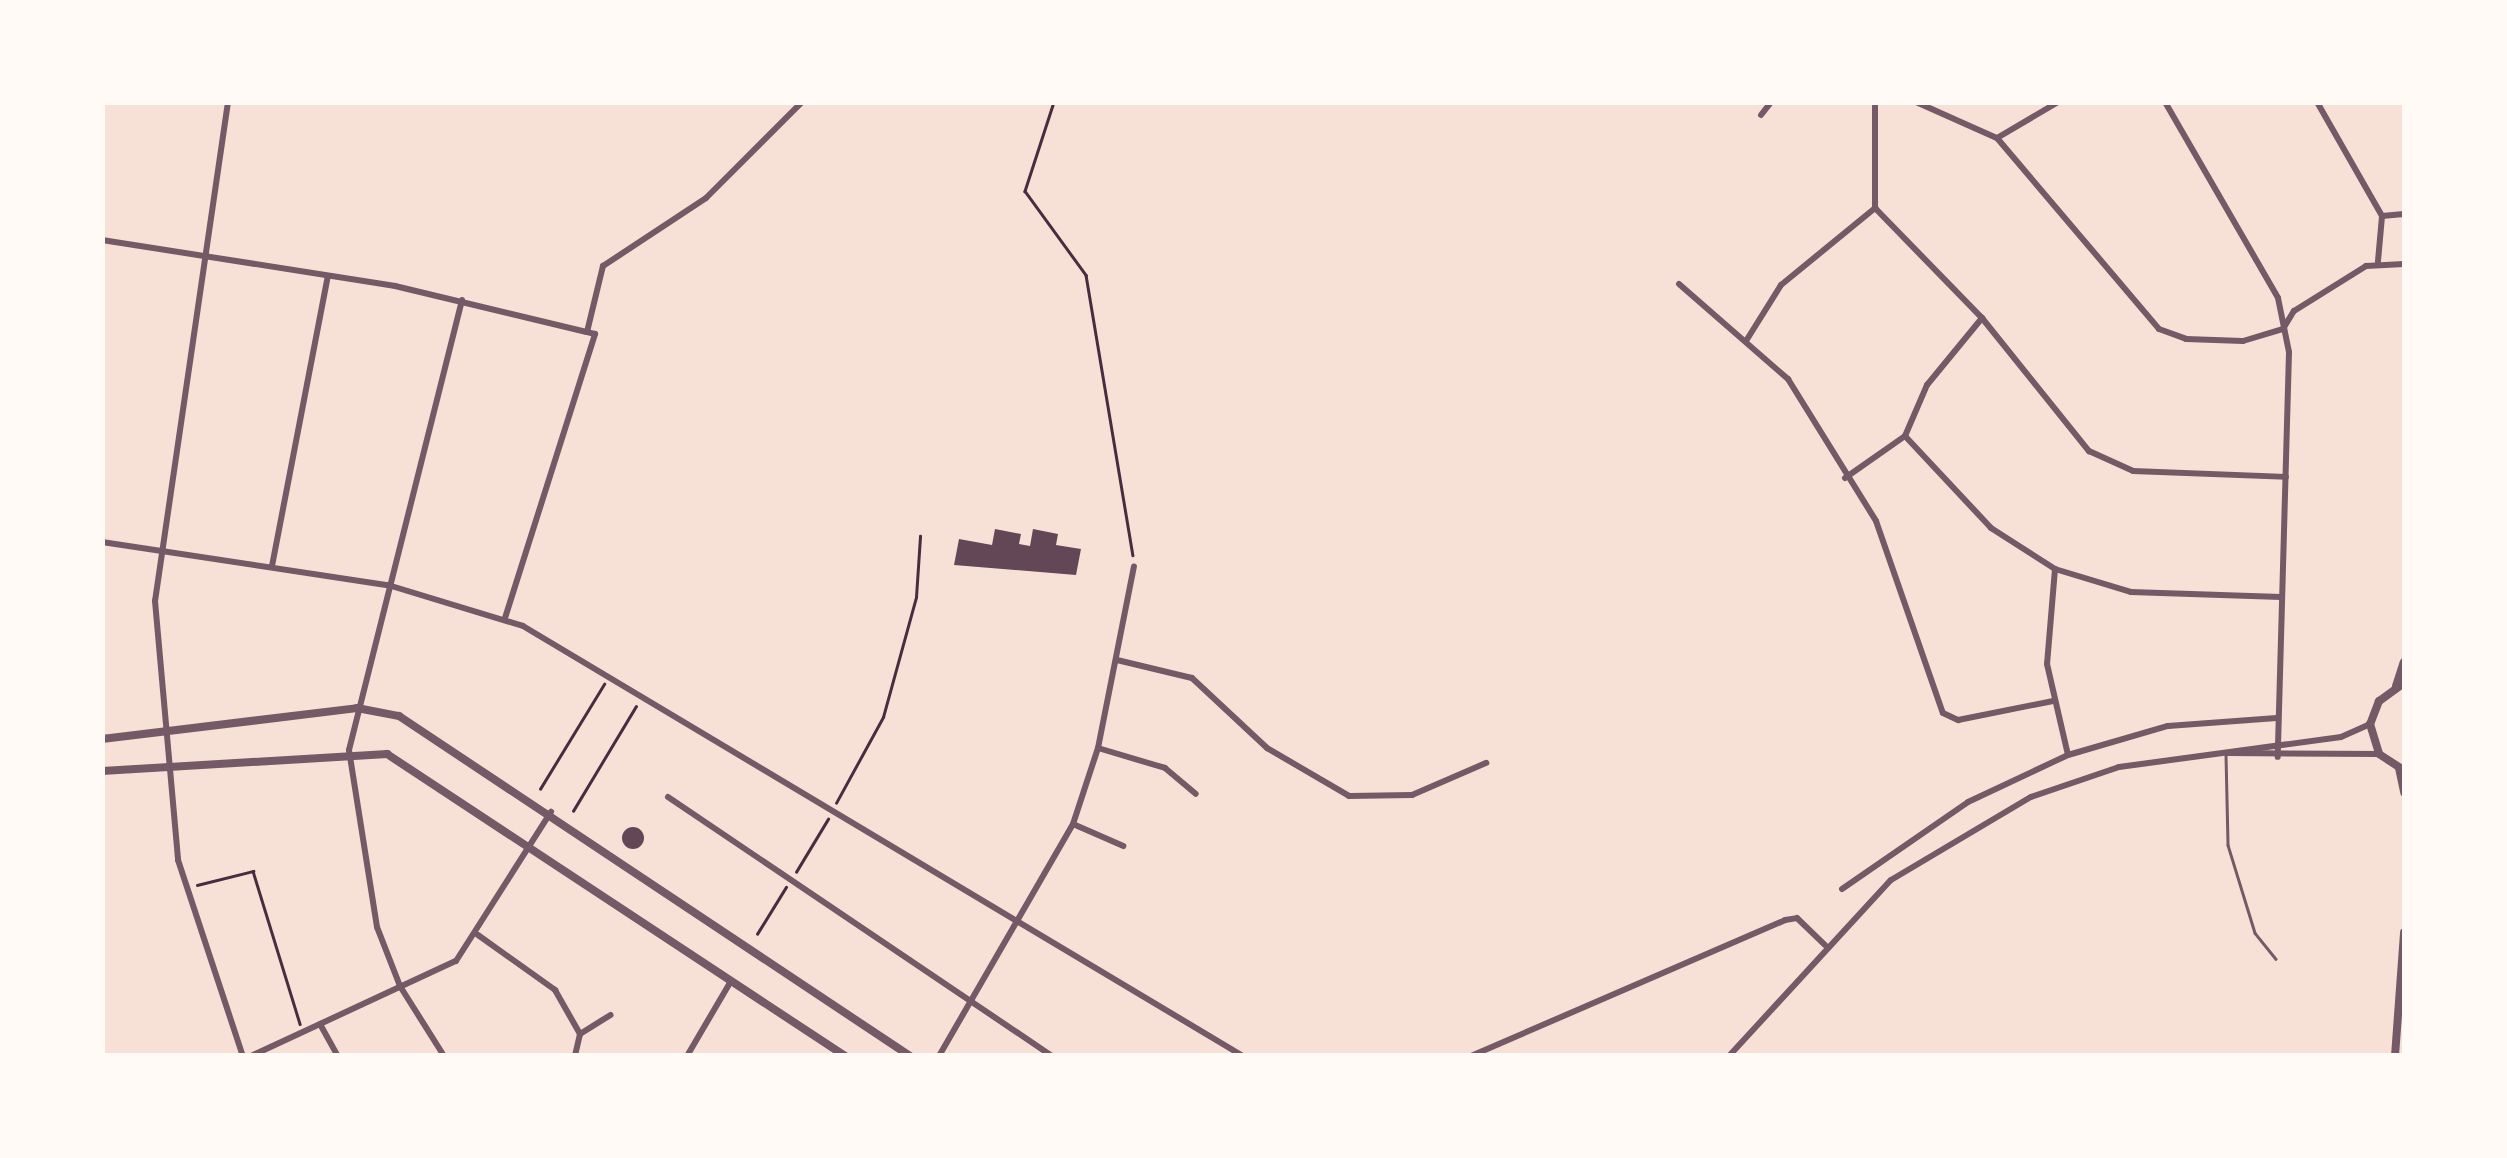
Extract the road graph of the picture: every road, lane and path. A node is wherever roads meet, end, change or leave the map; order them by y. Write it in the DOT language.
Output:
graph roads {
  1 [pos="228,102"];
  2 [pos="802,102"];
  3 [pos="1054,102"];
  4 [pos="1771,102"];
  5 [pos="1876,102"];
  6 [pos="1916,102"];
  7 [pos="2058,102"];
  8 [pos="2165,102"];
  9 [pos="2317,102"];
  10 [pos="1761,115"];
  11 [pos="1997,138"];
  12 [pos="1876,208"];
  13 [pos="2404,214"];
  14 [pos="2382,216"];
  15 [pos="102,240"];
  16 [pos="203,254"];
  17 [pos="2378,261"];
  18 [pos="2404,264"];
  19 [pos="328,276"];
  20 [pos="1679,284"];
  21 [pos="462,300"];
  22 [pos="1982,318"];
  23 [pos="2283,329"];
  24 [pos="588,332"];
  25 [pos="1746,342"];
  26 [pos="1905,436"];
  27 [pos="2286,477"];
  28 [pos="1845,478"];
  29 [pos="920,536"];
  30 [pos="102,542"];
  31 [pos="156,551"];
  32 [pos="272,566"];
  33 [pos="1134,567"];
  34 [pos="2055,569"];
  35 [pos="388,585"];
  36 [pos="2282,597"];
  37 [pos="504,618"];
  38 [pos="1117,660"];
  39 [pos="2404,662"];
  40 [pos="608,677"];
  41 [pos="2404,683"];
  42 [pos="2394,688"];
  43 [pos="642,696"];
  44 [pos="2053,701"];
  45 [pos="357,708"];
  46 [pos="2277,718"];
  47 [pos="2370,724"];
  48 [pos="166,731"];
  49 [pos="102,738"];
  50 [pos="2277,743"];
  51 [pos="1098,748"];
  52 [pos="348,750"];
  53 [pos="2226,753"];
  54 [pos="2380,754"];
  55 [pos="2068,755"];
  56 [pos="2278,757"];
  57 [pos="1486,762"];
  58 [pos="168,765"];
  59 [pos="2402,769"];
  60 [pos="102,771"];
  61 [pos="540,789"];
  62 [pos="2404,792"];
  63 [pos="1196,794"];
  64 [pos="668,797"];
  65 [pos="573,810"];
  66 [pos="834,810"];
  67 [pos="551,812"];
  68 [pos="1073,824"];
  69 [pos="530,844"];
  70 [pos="1123,846"];
  71 [pos="790,882"];
  72 [pos="186,888"];
  73 [pos="1842,889"];
  74 [pos="1022,920"];
  75 [pos="2404,932"];
  76 [pos="757,934"];
  77 [pos="478,936"];
  78 [pos="1825,945"];
  79 [pos="2276,959"];
  80 [pos="732,980"];
  81 [pos="400,986"];
  82 [pos="974,1000"];
  83 [pos="611,1015"];
  84 [pos="320,1024"];
  85 [pos="303,1032"];
  86 [pos="580,1034"];
  87 [pos="243,1056"];
  88 [pos="251,1056"];
  89 [pos="338,1056"];
  90 [pos="444,1056"];
  91 [pos="575,1056"];
  92 [pos="687,1056"];
  93 [pos="845,1056"];
  94 [pos="910,1056"];
  95 [pos="939,1056"];
  96 [pos="1052,1056"];
  97 [pos="1243,1056"];
  98 [pos="1471,1056"];
  99 [pos="1729,1056"];
  100 [pos="2395,1056"];
  1 -- 16 [label="street"];
  2 -- 24 [label="street"];
  3 -- 33 [label="path"];
  4 -- 10 [label="street"];
  5 -- 12 [label="street"];
  6 -- 11 [label="street"];
  7 -- 11 [label="street"];
  8 -- 23 [label="street"];
  9 -- 14 [label="street"];
  11 -- 23 [label="street"];
  12 -- 22 [label="street"];
  12 -- 25 [label="street"];
  13 -- 14 [label="street"];
  14 -- 17 [label="street"];
  15 -- 16 [label="street"];
  16 -- 19 [label="street"];
  16 -- 31 [label="street"];
  17 -- 18 [label="street"];
  17 -- 23 [label="street"];
  19 -- 21 [label="street"];
  19 -- 32 [label="street"];
  20 -- 25 [label="street"];
  21 -- 24 [label="street"];
  21 -- 35 [label="street"];
  22 -- 26 [label="street"];
  22 -- 27 [label="street"];
  23 -- 27 [label="street"];
  24 -- 37 [label="street"];
  25 -- 28 [label="street"];
  26 -- 28 [label="street"];
  26 -- 34 [label="street"];
  27 -- 36 [label="street"];
  28 -- 44 [label="street"];
  29 -- 66 [label="path"];
  30 -- 31 [label="street"];
  31 -- 32 [label="street"];
  31 -- 48 [label="street"];
  32 -- 35 [label="street"];
  33 -- 38 [label="street"];
  34 -- 36 [label="street"];
  34 -- 44 [label="street"];
  35 -- 37 [label="street"];
  35 -- 45 [label="street"];
  36 -- 46 [label="street"];
  37 -- 40 [label="street"];
  38 -- 51 [label="street"];
  38 -- 57 [label="street"];
  39 -- 42 [label="street"];
  40 -- 43 [label="street"];
  40 -- 61 [label="path"];
  41 -- 42 [label="street"];
  42 -- 47 [label="street"];
  43 -- 65 [label="path"];
  43 -- 66 [label="street"];
  44 -- 55 [label="street"];
  45 -- 48 [label="street"];
  45 -- 52 [label="street"];
  45 -- 67 [label="street"];
  46 -- 50 [label="street"];
  46 -- 55 [label="street"];
  47 -- 50 [label="street"];
  47 -- 54 [label="street"];
  48 -- 49 [label="street"];
  48 -- 58 [label="street"];
  50 -- 53 [label="street"];
  50 -- 56 [label="street"];
  51 -- 63 [label="street"];
  51 -- 68 [label="street"];
  52 -- 58 [label="street"];
  52 -- 69 [label="street"];
  52 -- 81 [label="street"];
  53 -- 56 [label="street"];
  53 -- 78 [label="street"];
  53 -- 79 [label="lane"];
  54 -- 56 [label="street"];
  54 -- 59 [label="street"];
  55 -- 73 [label="street"];
  58 -- 60 [label="street"];
  58 -- 72 [label="street"];
  59 -- 62 [label="street"];
  64 -- 71 [label="street"];
  66 -- 71 [label="path"];
  66 -- 74 [label="street"];
  67 -- 69 [label="street"];
  67 -- 94 [label="street"];
  68 -- 70 [label="street"];
  68 -- 74 [label="street"];
  69 -- 77 [label="street"];
  69 -- 80 [label="street"];
  71 -- 76 [label="path"];
  71 -- 82 [label="street"];
  72 -- 85 [label="path"];
  72 -- 87 [label="street"];
  74 -- 82 [label="street"];
  74 -- 97 [label="street"];
  75 -- 100 [label="street"];
  77 -- 81 [label="street"];
  77 -- 86 [label="street"];
  78 -- 98 [label="street"];
  78 -- 99 [label="street"];
  80 -- 92 [label="street"];
  80 -- 93 [label="street"];
  81 -- 84 [label="street"];
  81 -- 90 [label="street"];
  82 -- 95 [label="street"];
  82 -- 96 [label="street"];
  83 -- 86 [label="street"];
  84 -- 85 [label="street"];
  84 -- 89 [label="street"];
  85 -- 88 [label="street"];
  86 -- 91 [label="street"];
}
